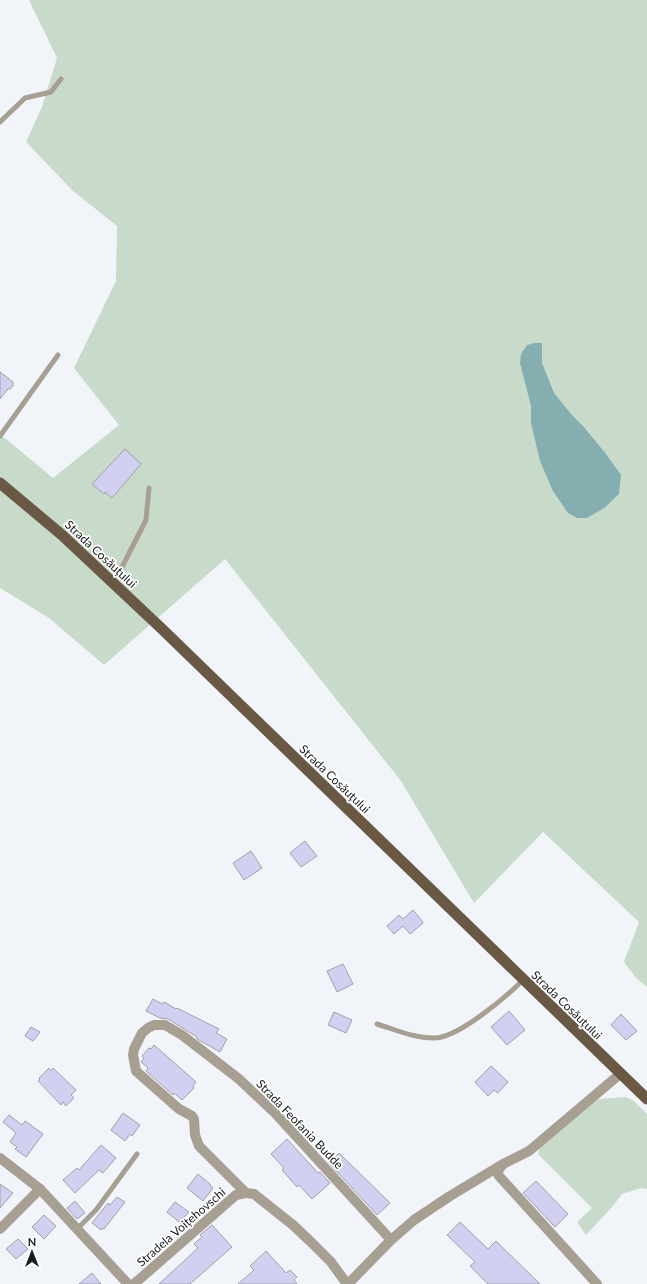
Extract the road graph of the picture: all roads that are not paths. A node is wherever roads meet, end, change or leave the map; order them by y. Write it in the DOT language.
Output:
graph roads {
  1 [pos="61,79"];
  2 [pos="0,122"];
  3 [pos="58,355"];
  4 [pos="0,436"];
  5 [pos="0,483"];
  6 [pos="149,488"];
  7 [pos="111,581"];
  8 [pos="523,980"];
  9 [pos="377,1024"];
  10 [pos="620,1074"];
  11 [pos="647,1099"];
  12 [pos="137,1154"];
  13 [pos="0,1158"];
  14 [pos="503,1164"];
  15 [pos="40,1189"];
  16 [pos="246,1193"];
  17 [pos="0,1229"];
  18 [pos="77,1229"];
  19 [pos="391,1240"];
  20 [pos="128,1284"];
  21 [pos="134,1284"];
  22 [pos="348,1284"];
  23 [pos="597,1284"];
  1 -- 2 [label="lane"];
  3 -- 4 [label="lane"];
  5 -- 7 [label="main road, Strada Cosăuțului"];
  6 -- 7 [label="lane"];
  7 -- 8 [label="main road, Strada Cosăuțului"];
  8 -- 9 [label="lane"];
  8 -- 10 [label="main road, Strada Cosăuțului"];
  10 -- 11 [label="main road, Strada Cosăuțului"];
  10 -- 14 [label="street"];
  12 -- 18 [label="lane"];
  13 -- 15 [label="street"];
  14 -- 19 [label="street"];
  14 -- 23 [label="street"];
  15 -- 17 [label="street"];
  15 -- 18 [label="street"];
  16 -- 19 [label="street, Strada Feofania Budde"];
  16 -- 21 [label="street, Stradela Voițehovschi"];
  16 -- 22 [label="street"];
  18 -- 20 [label="street"];
  19 -- 22 [label="street"];
}
